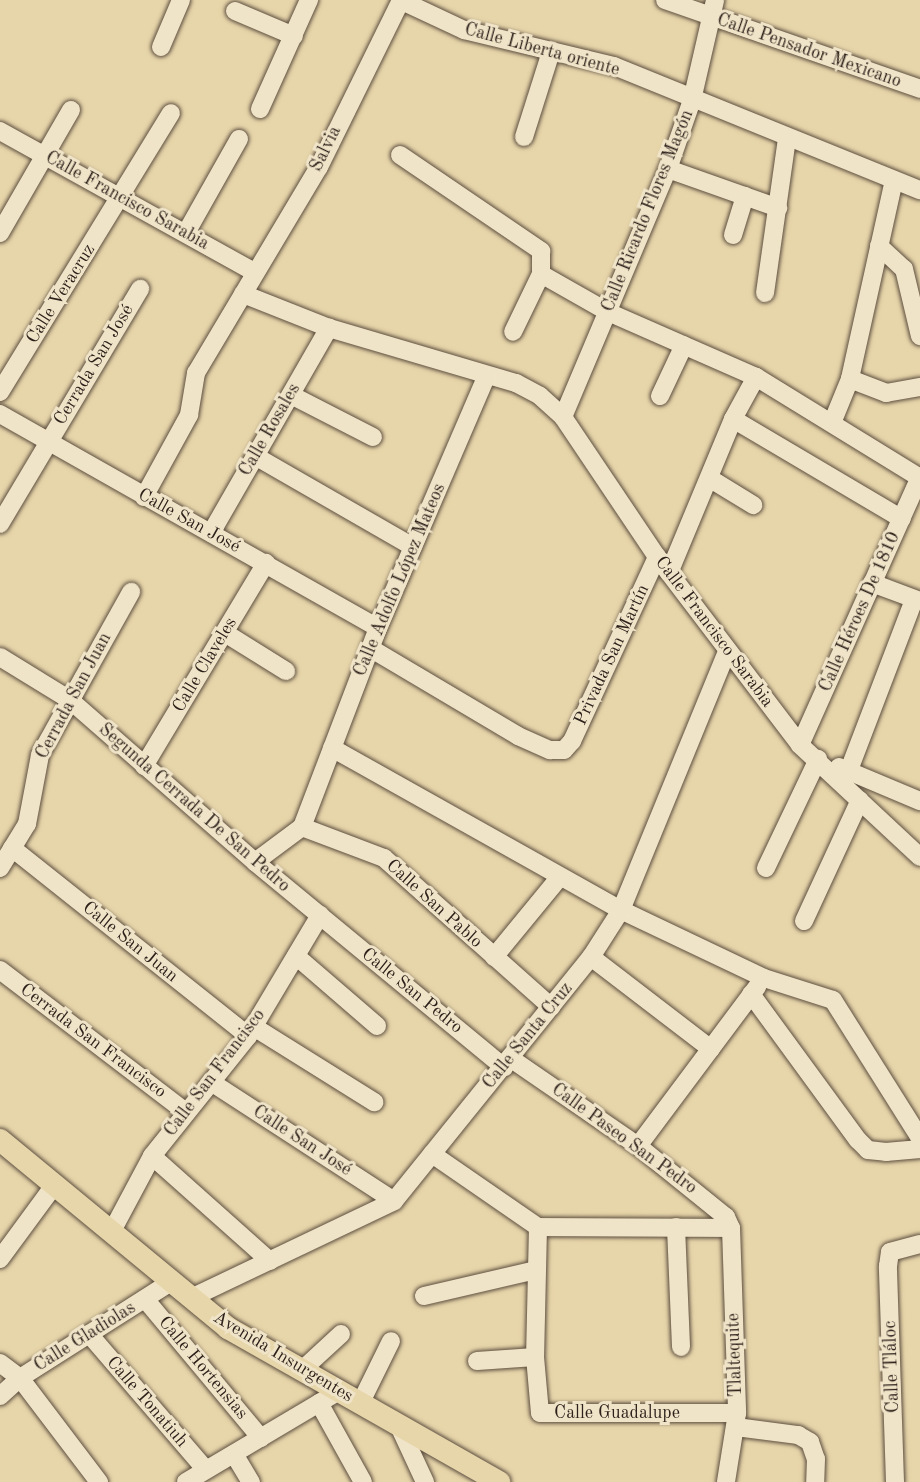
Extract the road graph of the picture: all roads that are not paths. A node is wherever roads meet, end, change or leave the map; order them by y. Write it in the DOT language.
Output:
graph roads {
  1 [pos="181,0"];
  2 [pos="309,0"];
  3 [pos="400,0"];
  4 [pos="665,0"];
  5 [pos="714,9"];
  6 [pos="235,10"];
  7 [pos="294,36"];
  8 [pos="161,46"];
  9 [pos="551,52"];
  10 [pos="920,89"];
  11 [pos="692,100"];
  12 [pos="71,110"];
  13 [pos="260,110"];
  14 [pos="171,113"];
  15 [pos="0,131"];
  16 [pos="524,137"];
  17 [pos="787,138"];
  18 [pos="239,139"];
  19 [pos="45,155"];
  20 [pos="400,155"];
  21 [pos="668,169"];
  22 [pos="894,180"];
  23 [pos="920,190"];
  24 [pos="122,196"];
  25 [pos="745,196"];
  26 [pos="778,208"];
  27 [pos="0,233"];
  28 [pos="186,233"];
  29 [pos="733,235"];
  30 [pos="879,246"];
  31 [pos="254,272"];
  32 [pos="541,274"];
  33 [pos="140,288"];
  34 [pos="765,293"];
  35 [pos="243,294"];
  36 [pos="608,312"];
  37 [pos="329,328"];
  38 [pos="513,332"];
  39 [pos="920,336"];
  40 [pos="684,345"];
  41 [pos="486,377"];
  42 [pos="756,377"];
  43 [pos="850,379"];
  44 [pos="920,387"];
  45 [pos="0,392"];
  46 [pos="291,395"];
  47 [pos="660,396"];
  48 [pos="0,414"];
  49 [pos="563,417"];
  50 [pos="733,419"];
  51 [pos="832,423"];
  52 [pos="373,437"];
  53 [pos="49,442"];
  54 [pos="255,456"];
  55 [pos="709,478"];
  56 [pos="920,478"];
  57 [pos="144,497"];
  58 [pos="753,505"];
  59 [pos="902,519"];
  60 [pos="0,524"];
  61 [pos="211,533"];
  62 [pos="413,547"];
  63 [pos="657,557"];
  64 [pos="266,563"];
  65 [pos="669,573"];
  66 [pos="872,583"];
  67 [pos="131,592"];
  68 [pos="917,600"];
  69 [pos="378,627"];
  70 [pos="225,633"];
  71 [pos="370,648"];
  72 [pos="727,651"];
  73 [pos="3,665"];
  74 [pos="286,671"];
  75 [pos="70,700"];
  76 [pos="800,745"];
  77 [pos="332,748"];
  78 [pos="818,759"];
  79 [pos="144,766"];
  80 [pos="849,770"];
  81 [pos="918,796"];
  82 [pos="860,800"];
  83 [pos="302,827"];
  84 [pos="12,848"];
  85 [pos="920,857"];
  86 [pos="255,862"];
  87 [pos="0,868"];
  88 [pos="766,868"];
  89 [pos="559,878"];
  90 [pos="621,910"];
  91 [pos="320,915"];
  92 [pos="804,921"];
  93 [pos="296,956"];
  94 [pos="494,957"];
  95 [pos="591,957"];
  96 [pos="0,970"];
  97 [pos="764,978"];
  98 [pos="751,994"];
  99 [pos="551,1007"];
  100 [pos="377,1026"];
  101 [pos="251,1031"];
  102 [pos="711,1049"];
  103 [pos="507,1062"];
  104 [pos="211,1082"];
  105 [pos="374,1102"];
  106 [pos="186,1112"];
  107 [pos="920,1138"];
  108 [pos="0,1140"];
  109 [pos="638,1146"];
  110 [pos="920,1149"];
  111 [pos="432,1154"];
  112 [pos="152,1156"];
  113 [pos="55,1185"];
  114 [pos="394,1201"];
  115 [pos="538,1227"];
  116 [pos="676,1227"];
  117 [pos="731,1228"];
  118 [pos="112,1231"];
  119 [pos="920,1244"];
  120 [pos="0,1259"];
  121 [pos="270,1261"];
  122 [pos="536,1270"];
  123 [pos="172,1281"];
  124 [pos="424,1296"];
  125 [pos="191,1298"];
  126 [pos="145,1299"];
  127 [pos="89,1334"];
  128 [pos="341,1334"];
  129 [pos="391,1341"];
  130 [pos="681,1347"];
  131 [pos="535,1357"];
  132 [pos="477,1361"];
  133 [pos="0,1363"];
  134 [pos="302,1370"];
  135 [pos="20,1378"];
  136 [pos="339,1391"];
  137 [pos="0,1396"];
  138 [pos="320,1403"];
  139 [pos="360,1404"];
  140 [pos="737,1420"];
  141 [pos="399,1426"];
  142 [pos="261,1438"];
  143 [pos="234,1454"];
  144 [pos="206,1470"];
  145 [pos="99,1482"];
  146 [pos="186,1482"];
  147 [pos="251,1482"];
  148 [pos="363,1482"];
  149 [pos="424,1482"];
  150 [pos="499,1482"];
  151 [pos="726,1482"];
  152 [pos="815,1482"];
  153 [pos="894,1482"];
  1 -- 8 [label="street"];
  2 -- 7 [label="street"];
  3 -- 9 [label="street, Calle Liberta oriente"];
  3 -- 31 [label="street, Salvia"];
  4 -- 5 [label="street, Calle Pensador Mexicano"];
  5 -- 10 [label="street, Calle Pensador Mexicano"];
  5 -- 11 [label="street, Calle Ricardo Flores Magón"];
  6 -- 7 [label="street"];
  7 -- 13 [label="street"];
  9 -- 11 [label="street, Calle Liberta oriente"];
  9 -- 16 [label="street"];
  11 -- 17 [label="street, Calle Liberta oriente"];
  11 -- 21 [label="street, Calle Ricardo Flores Magón"];
  12 -- 19 [label="street"];
  14 -- 24 [label="street, Calle Veracruz"];
  15 -- 19 [label="street, Calle Francisco Sarabia"];
  17 -- 22 [label="street, Calle Liberta oriente"];
  17 -- 26 [label="street"];
  18 -- 28 [label="street"];
  19 -- 24 [label="street, Calle Francisco Sarabia"];
  19 -- 27 [label="street"];
  20 -- 32 [label="street"];
  21 -- 25 [label="street"];
  21 -- 36 [label="street, Calle Ricardo Flores Magón"];
  22 -- 23 [label="street, Calle Liberta oriente"];
  22 -- 30 [label="street"];
  24 -- 28 [label="street, Calle Francisco Sarabia"];
  24 -- 45 [label="street, Calle Veracruz"];
  25 -- 26 [label="street"];
  25 -- 29 [label="street"];
  26 -- 34 [label="street"];
  28 -- 31 [label="street, Calle Francisco Sarabia"];
  30 -- 39 [label="street"];
  30 -- 43 [label="street"];
  31 -- 35 [label="street, Salvia"];
  32 -- 36 [label="street"];
  32 -- 38 [label="street"];
  33 -- 53 [label="street, Cerrada San José"];
  35 -- 37 [label="street"];
  35 -- 57 [label="street, Salvia"];
  36 -- 40 [label="street"];
  36 -- 49 [label="street, Calle Ricardo Flores Magón"];
  37 -- 41 [label="street"];
  37 -- 46 [label="street, Calle Rosales"];
  40 -- 42 [label="street"];
  40 -- 47 [label="street"];
  41 -- 49 [label="street, Calle Francisco Sarabia"];
  41 -- 62 [label="street, Calle Adolfo López Mateos"];
  42 -- 50 [label="street"];
  42 -- 51 [label="street"];
  43 -- 44 [label="street"];
  43 -- 51 [label="street"];
  46 -- 52 [label="street"];
  46 -- 54 [label="street, Calle Rosales"];
  48 -- 53 [label="street, Calle San José"];
  49 -- 63 [label="street, Calle Francisco Sarabia"];
  50 -- 55 [label="street"];
  50 -- 59 [label="street"];
  51 -- 56 [label="street"];
  53 -- 57 [label="street, Calle San José"];
  53 -- 60 [label="street, Cerrada San José"];
  54 -- 61 [label="street, Calle Rosales"];
  54 -- 62 [label="street"];
  55 -- 58 [label="street"];
  55 -- 65 [label="street"];
  56 -- 59 [label="street, Calle Héroes De 1810"];
  57 -- 61 [label="street, Calle San José"];
  59 -- 66 [label="street, Calle Héroes De 1810"];
  61 -- 64 [label="street, Calle San José"];
  62 -- 69 [label="street, Calle Adolfo López Mateos"];
  63 -- 65 [label="street, Calle Francisco Sarabia"];
  63 -- 71 [label="street, Privada San Martín"];
  64 -- 69 [label="street, Calle San José"];
  64 -- 70 [label="street, Calle Claveles"];
  65 -- 72 [label="street, Calle Francisco Sarabia"];
  66 -- 68 [label="street"];
  66 -- 76 [label="street, Calle Héroes De 1810"];
  67 -- 75 [label="street, Cerrada San Juan"];
  68 -- 80 [label="street"];
  69 -- 71 [label="street, Calle Adolfo López Mateos"];
  70 -- 74 [label="street"];
  70 -- 79 [label="street, Calle Claveles"];
  71 -- 77 [label="street, Calle Adolfo López Mateos"];
  72 -- 76 [label="street, Calle Francisco Sarabia"];
  72 -- 90 [label="street, Calle Santa Cruz"];
  73 -- 75 [label="street"];
  75 -- 79 [label="street, Segunda Cerrada De San Pedro"];
  75 -- 84 [label="street, Cerrada San Juan"];
  76 -- 78 [label="street, Calle Francisco Sarabia"];
  77 -- 83 [label="street, Calle Adolfo López Mateos"];
  77 -- 89 [label="street"];
  78 -- 80 [label="street"];
  78 -- 82 [label="street, Calle Francisco Sarabia"];
  78 -- 88 [label="street"];
  79 -- 86 [label="street, Segunda Cerrada De San Pedro"];
  80 -- 81 [label="street"];
  82 -- 85 [label="street, Calle Francisco Sarabia"];
  82 -- 92 [label="street"];
  83 -- 86 [label="street"];
  83 -- 94 [label="street, Calle San Pablo"];
  84 -- 87 [label="street, Cerrada San Juan"];
  84 -- 101 [label="street, Calle San Juan"];
  86 -- 91 [label="street, Segunda Cerrada De San Pedro"];
  89 -- 90 [label="street"];
  89 -- 94 [label="street"];
  90 -- 95 [label="street, Calle Santa Cruz"];
  90 -- 97 [label="street"];
  91 -- 93 [label="street, Calle San Francisco"];
  91 -- 103 [label="street, Calle San Pedro"];
  93 -- 100 [label="street"];
  93 -- 101 [label="street, Calle San Francisco"];
  94 -- 99 [label="street, Calle San Pablo"];
  95 -- 99 [label="street, Calle Santa Cruz"];
  95 -- 102 [label="street"];
  96 -- 106 [label="street, Cerrada San Francisco"];
  97 -- 98 [label="street"];
  97 -- 107 [label="street"];
  98 -- 102 [label="street"];
  98 -- 110 [label="street"];
  99 -- 103 [label="street, Calle Santa Cruz"];
  101 -- 104 [label="street, Calle San Francisco"];
  101 -- 105 [label="street, Calle San Juan"];
  102 -- 109 [label="street"];
  103 -- 109 [label="street, Calle Paseo San Pedro"];
  103 -- 111 [label="street, Calle Santa Cruz"];
  104 -- 106 [label="street, Calle San Francisco"];
  104 -- 114 [label="street, Calle San José"];
  106 -- 112 [label="street, Calle San Francisco"];
  108 -- 113 [label="main road, Avenida Insurgentes"];
  109 -- 117 [label="street, Calle Paseo San Pedro"];
  111 -- 114 [label="street, Calle Santa Cruz"];
  111 -- 115 [label="street"];
  112 -- 118 [label="street, Calle San Francisco"];
  112 -- 121 [label="street"];
  113 -- 118 [label="main road, Avenida Insurgentes"];
  113 -- 120 [label="street"];
  114 -- 121 [label="street, Calle Santa Cruz"];
  115 -- 116 [label="street"];
  115 -- 122 [label="street, Calle Guadalupe"];
  116 -- 117 [label="street"];
  116 -- 130 [label="street"];
  117 -- 140 [label="street, Tlaltequite"];
  118 -- 123 [label="main road, Avenida Insurgentes"];
  119 -- 153 [label="street, Calle Tláloc"];
  121 -- 125 [label="street, Calle Santa Cruz"];
  122 -- 124 [label="street"];
  122 -- 131 [label="street, Calle Guadalupe"];
  123 -- 125 [label="main road, Avenida Insurgentes"];
  123 -- 126 [label="street, Calle Gladiolas"];
  125 -- 134 [label="main road, Avenida Insurgentes"];
  126 -- 127 [label="street, Calle Gladiolas"];
  126 -- 142 [label="street, Calle Hortensias"];
  127 -- 135 [label="street, Calle Gladiolas"];
  127 -- 144 [label="street, Calle Tonatiuh"];
  128 -- 134 [label="street"];
  129 -- 139 [label="street"];
  131 -- 132 [label="street"];
  131 -- 140 [label="street, Calle Guadalupe"];
  133 -- 135 [label="street"];
  134 -- 136 [label="main road, Avenida Insurgentes"];
  135 -- 137 [label="street, Calle Gladiolas"];
  135 -- 145 [label="street"];
  136 -- 138 [label="street"];
  136 -- 139 [label="main road, Avenida Insurgentes"];
  138 -- 142 [label="street"];
  138 -- 148 [label="street"];
  139 -- 141 [label="main road, Avenida Insurgentes"];
  140 -- 151 [label="street, Tlaltequite"];
  140 -- 152 [label="street"];
  141 -- 149 [label="street"];
  141 -- 150 [label="main road, Avenida Insurgentes"];
  142 -- 143 [label="street"];
  143 -- 144 [label="street"];
  143 -- 147 [label="street"];
  144 -- 146 [label="street"];
}
